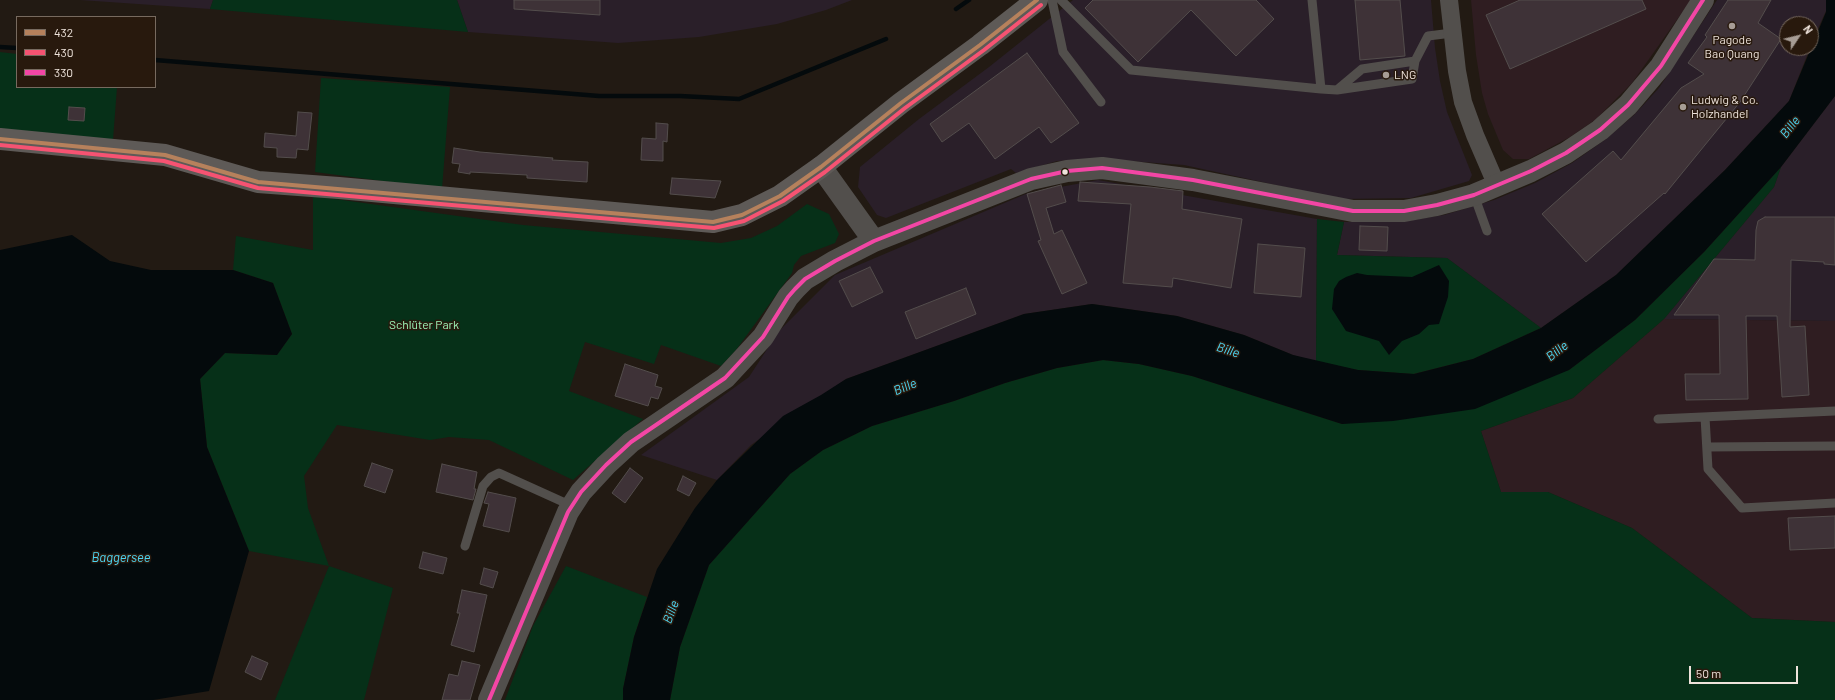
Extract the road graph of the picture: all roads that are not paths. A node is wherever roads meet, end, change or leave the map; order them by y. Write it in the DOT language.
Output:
graph roads {
  1 [pos="1037,0"];
  2 [pos="1052,0"];
  3 [pos="1061,0"];
  4 [pos="1312,0"];
  5 [pos="1449,0"];
  6 [pos="1704,0"];
  7 [pos="1452,33"];
  8 [pos="1414,61"];
  9 [pos="1321,89"];
  10 [pos="1337,90"];
  11 [pos="1101,102"];
  12 [pos="0,139"];
  13 [pos="821,167"];
  14 [pos="1497,186"];
  15 [pos="1474,194"];
  16 [pos="1487,231"];
  17 [pos="874,241"];
  18 [pos="1835,411"];
  19 [pos="1705,417"];
  20 [pos="1658,419"];
  21 [pos="1835,446"];
  22 [pos="1706,447"];
  23 [pos="1835,503"];
  24 [pos="572,506"];
  25 [pos="465,546"];
  26 [pos="489,700"];
  1 -- 13 [label="main road"];
  2 -- 11 [label="lane"];
  3 -- 9 [label="lane"];
  4 -- 9 [label="lane"];
  5 -- 7 [label="street"];
  6 -- 14 [label="street"];
  7 -- 8 [label="lane"];
  7 -- 14 [label="street"];
  8 -- 10 [label="lane"];
  8 -- 10 [label="lane"];
  9 -- 10 [label="lane"];
  12 -- 13 [label="main road"];
  13 -- 17 [label="street"];
  14 -- 15 [label="street"];
  15 -- 16 [label="lane"];
  15 -- 17 [label="street"];
  17 -- 24 [label="street"];
  18 -- 19 [label="lane"];
  19 -- 20 [label="lane"];
  19 -- 22 [label="lane"];
  21 -- 22 [label="lane"];
  22 -- 23 [label="lane"];
  24 -- 25 [label="lane"];
  24 -- 26 [label="street"];
}
